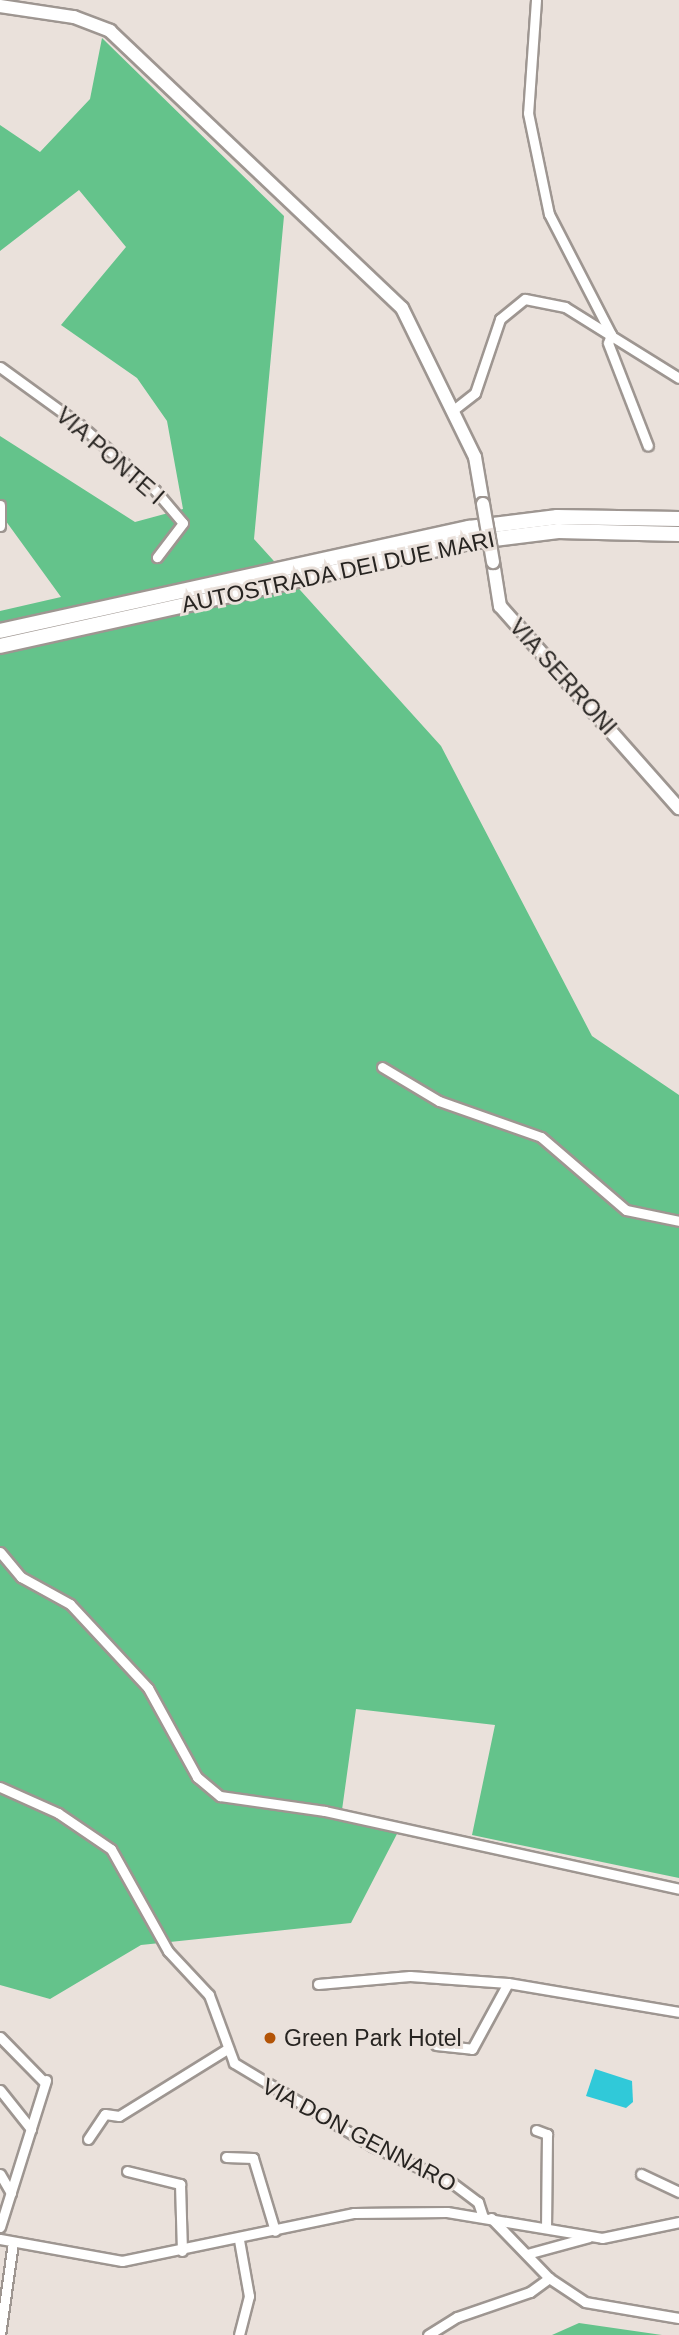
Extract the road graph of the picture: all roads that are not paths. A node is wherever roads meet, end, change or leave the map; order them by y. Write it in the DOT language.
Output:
graph roads {
  1 [pos="536,0"];
  2 [pos="0,6"];
  3 [pos="611,334"];
  4 [pos="0,367"];
  5 [pos="679,378"];
  6 [pos="452,411"];
  7 [pos="648,446"];
  8 [pos="0,505"];
  9 [pos="679,512"];
  10 [pos="679,519"];
  11 [pos="1,524"];
  12 [pos="470,528"];
  13 [pos="679,534"];
  14 [pos="157,557"];
  15 [pos="209,591"];
  16 [pos="0,631"];
  17 [pos="0,646"];
  18 [pos="679,807"];
  19 [pos="382,1067"];
  20 [pos="679,1221"];
  21 [pos="0,1552"];
  22 [pos="0,1787"];
  23 [pos="679,1888"];
  24 [pos="508,1983"];
  25 [pos="317,1984"];
  26 [pos="679,2012"];
  27 [pos="0,2037"];
  28 [pos="436,2045"];
  29 [pos="227,2049"];
  30 [pos="0,2090"];
  31 [pos="31,2129"];
  32 [pos="536,2130"];
  33 [pos="88,2139"];
  34 [pos="226,2157"];
  35 [pos="128,2171"];
  36 [pos="0,2174"];
  37 [pos="641,2174"];
  38 [pos="679,2192"];
  39 [pos="10,2193"];
  40 [pos="487,2217"];
  41 [pos="679,2222"];
  42 [pos="519,2223"];
  43 [pos="0,2227"];
  44 [pos="546,2228"];
  45 [pos="275,2231"];
  46 [pos="589,2237"];
  47 [pos="0,2239"];
  48 [pos="239,2240"];
  49 [pos="513,2240"];
  50 [pos="13,2243"];
  51 [pos="182,2251"];
  52 [pos="527,2254"];
  53 [pos="549,2278"];
  54 [pos="679,2318"];
  55 [pos="0,2335"];
  56 [pos="239,2335"];
  57 [pos="428,2335"];
  1 -- 3 [label="street"];
  2 -- 6 [label="main road, VIA SERRONI"];
  3 -- 5 [label="street"];
  3 -- 6 [label="street"];
  3 -- 7 [label="street"];
  4 -- 14 [label="street, VIA PONTE I"];
  6 -- 18 [label="main road, VIA SERRONI, bridge"];
  8 -- 11 [label="street"];
  9 -- 12 [label="highway"];
  10 -- 12 [label="highway, AUTOSTRADA DEI DUE MARI"];
  12 -- 15 [label="highway, AUTOSTRADA DEI DUE MARI"];
  13 -- 15 [label="highway, AUTOSTRADA DEI DUE MARI"];
  15 -- 16 [label="highway, AUTOSTRADA DEI DUE MARI"];
  15 -- 17 [label="highway, AUTOSTRADA DEI DUE MARI"];
  19 -- 20 [label="street"];
  21 -- 23 [label="street"];
  22 -- 29 [label="street, VIA DON GENNARO"];
  24 -- 25 [label="street"];
  24 -- 26 [label="street"];
  24 -- 28 [label="street"];
  27 -- 31 [label="street"];
  29 -- 33 [label="street"];
  29 -- 40 [label="street, VIA DON GENNARO"];
  30 -- 31 [label="street"];
  31 -- 39 [label="street"];
  32 -- 44 [label="street"];
  34 -- 45 [label="street"];
  35 -- 51 [label="street"];
  36 -- 39 [label="street"];
  37 -- 38 [label="street"];
  39 -- 43 [label="street"];
  40 -- 42 [label="street"];
  40 -- 45 [label="street"];
  40 -- 49 [label="street, VIA DON GENNARO"];
  41 -- 46 [label="street"];
  42 -- 44 [label="street"];
  42 -- 49 [label="street"];
  44 -- 46 [label="street"];
  45 -- 48 [label="street"];
  46 -- 52 [label="street"];
  47 -- 50 [label="street"];
  48 -- 51 [label="street"];
  48 -- 56 [label="street"];
  49 -- 52 [label="street, VIA DON GENNARO"];
  50 -- 51 [label="street"];
  50 -- 55 [label="street"];
  52 -- 53 [label="street, VIA DON GENNARO"];
  53 -- 54 [label="street, VIA DON GENNARO"];
  53 -- 57 [label="street"];
}
